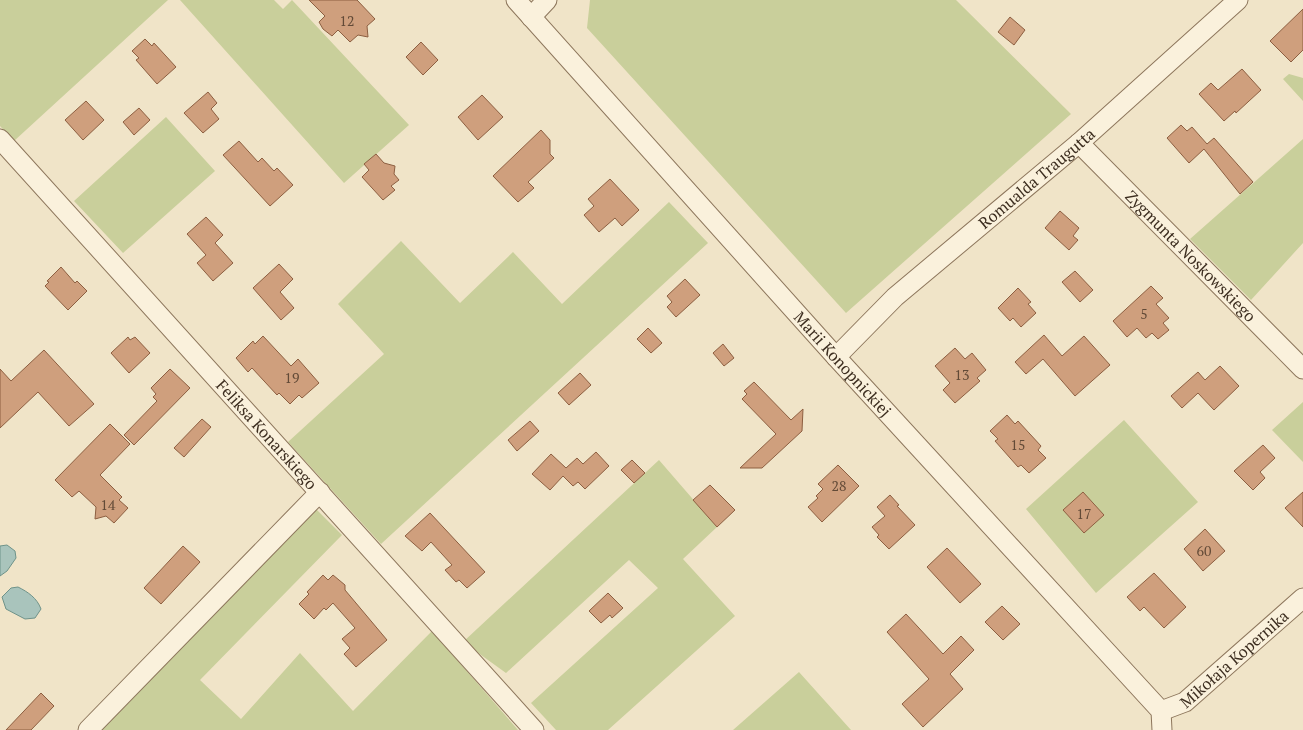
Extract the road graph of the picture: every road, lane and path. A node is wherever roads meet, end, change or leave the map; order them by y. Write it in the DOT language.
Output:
graph roads {
  1 [pos="516,0"];
  2 [pos="548,0"];
  3 [pos="1238,0"];
  4 [pos="531,17"];
  5 [pos="0,139"];
  6 [pos="1079,143"];
  7 [pos="836,357"];
  8 [pos="1303,369"];
  9 [pos="320,492"];
  10 [pos="1303,598"];
  11 [pos="1161,721"];
  12 [pos="88,730"];
  13 [pos="534,730"];
  1 -- 4 [label="street, Marii Konopnickiej"];
  2 -- 4 [label="street"];
  3 -- 6 [label="street, Romualda Traugutta"];
  4 -- 7 [label="street, Marii Konopnickiej"];
  5 -- 9 [label="street, Feliksa Konarskiego"];
  6 -- 7 [label="street, Romualda Traugutta"];
  6 -- 8 [label="street, Zygmunta Noskowskiego"];
  7 -- 11 [label="street, Marii Konopnickiej"];
  9 -- 12 [label="street"];
  9 -- 13 [label="street, Feliksa Konarskiego"];
  10 -- 11 [label="street, Mikołaja Kopernika"];
}
